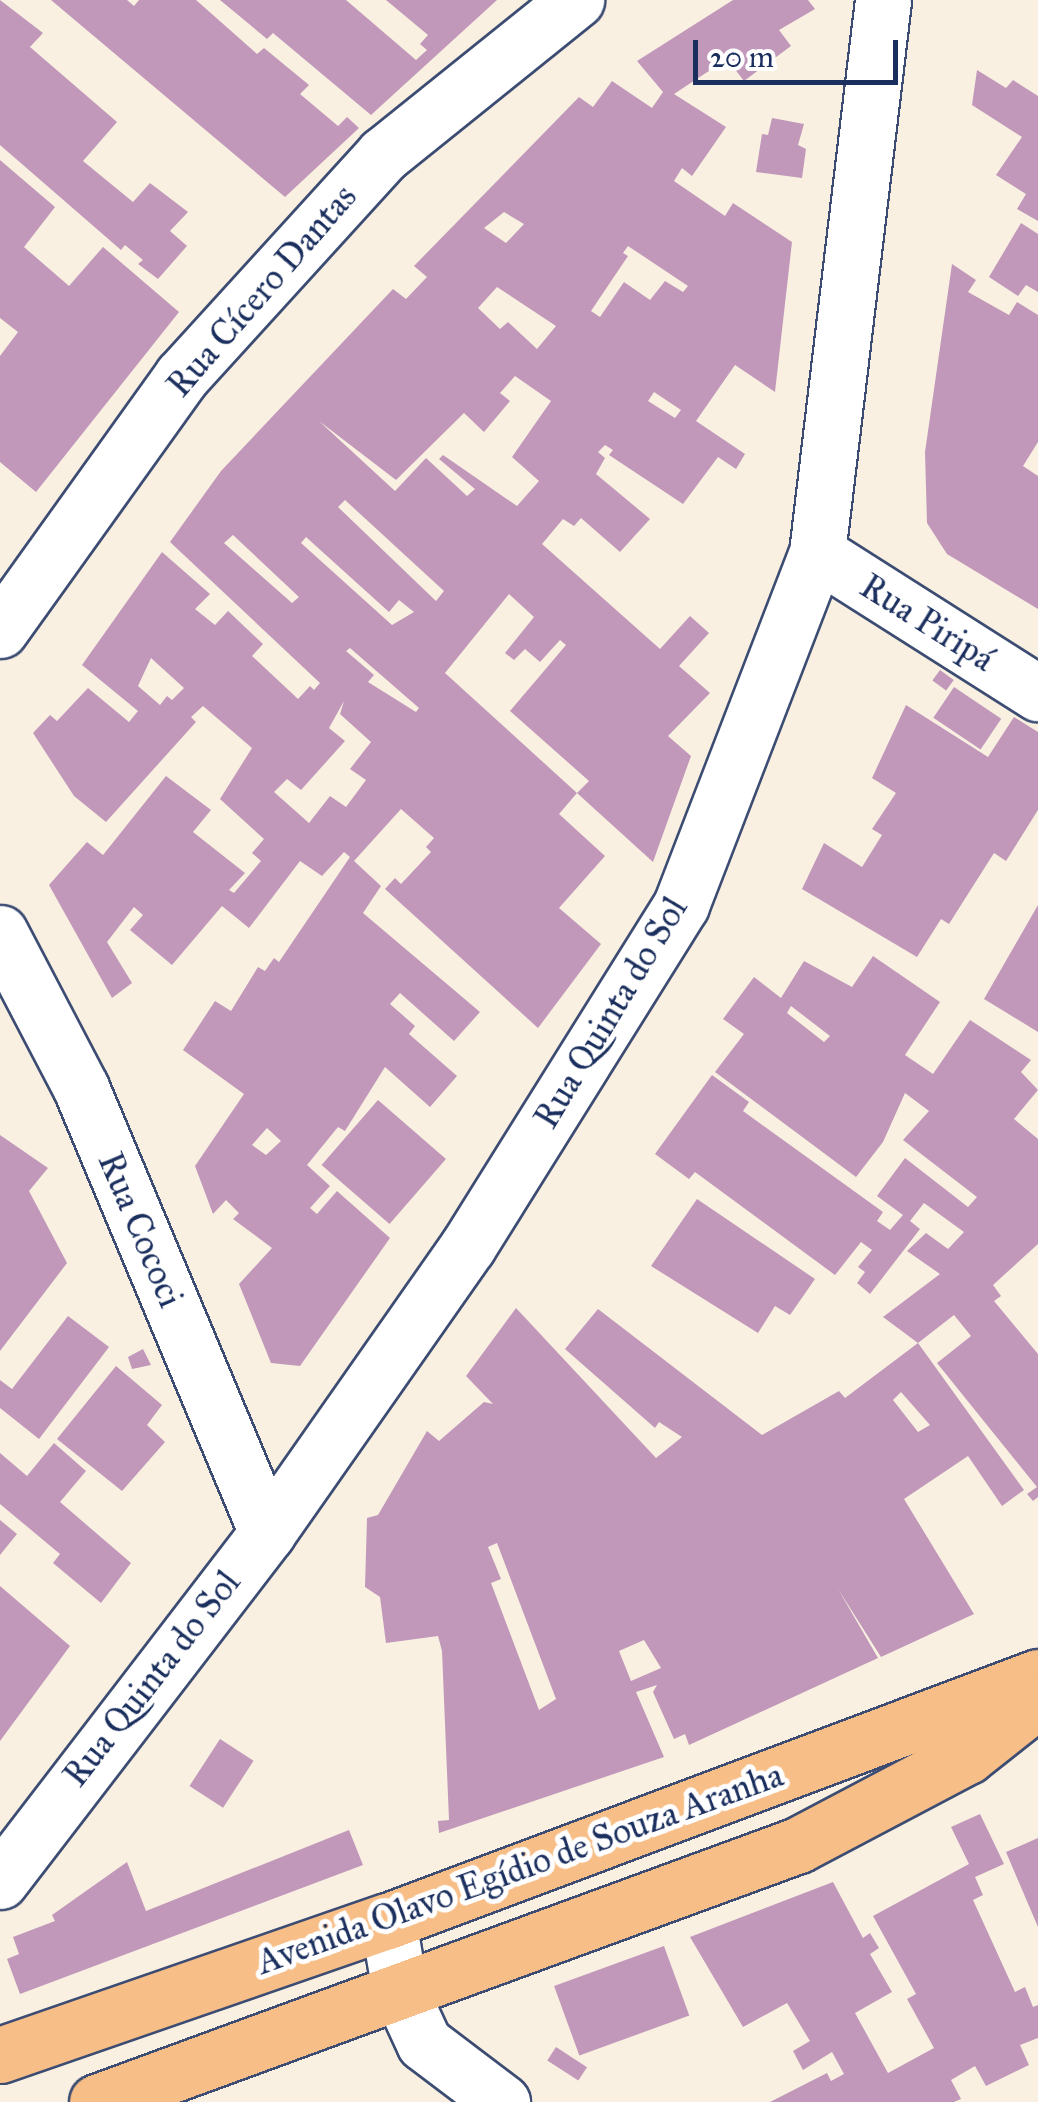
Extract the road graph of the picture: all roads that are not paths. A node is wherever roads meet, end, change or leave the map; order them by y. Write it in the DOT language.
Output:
graph roads {
  1 [pos="576,0"];
  2 [pos="883,0"];
  3 [pos="817,553"];
  4 [pos="0,630"];
  5 [pos="1038,693"];
  6 [pos="0,933"];
  7 [pos="267,1533"];
  8 [pos="1038,1678"];
  9 [pos="1038,1700"];
  10 [pos="0,1881"];
  11 [pos="388,1921"];
  12 [pos="400,1991"];
  13 [pos="0,2055"];
  14 [pos="97,2102"];
  15 [pos="502,2102"];
  1 -- 4 [label="street, Rua Cícero Dantas"];
  2 -- 3 [label="street, Rua Quinta do Sol"];
  3 -- 5 [label="street, Rua Piripá"];
  3 -- 7 [label="street, Rua Quinta do Sol"];
  6 -- 7 [label="street, Rua Cococi"];
  7 -- 10 [label="street, Rua Quinta do Sol"];
  8 -- 11 [label="main road, Avenida Olavo Egídio de Souza Aranha"];
  9 -- 12 [label="main road, Avenida Olavo Egídio de Souza Aranha"];
  11 -- 12 [label="street"];
  11 -- 13 [label="main road, Avenida Olavo Egídio de Souza Aranha"];
  12 -- 14 [label="main road, Avenida Olavo Egídio de Souza Aranha"];
  12 -- 15 [label="street"];
}
